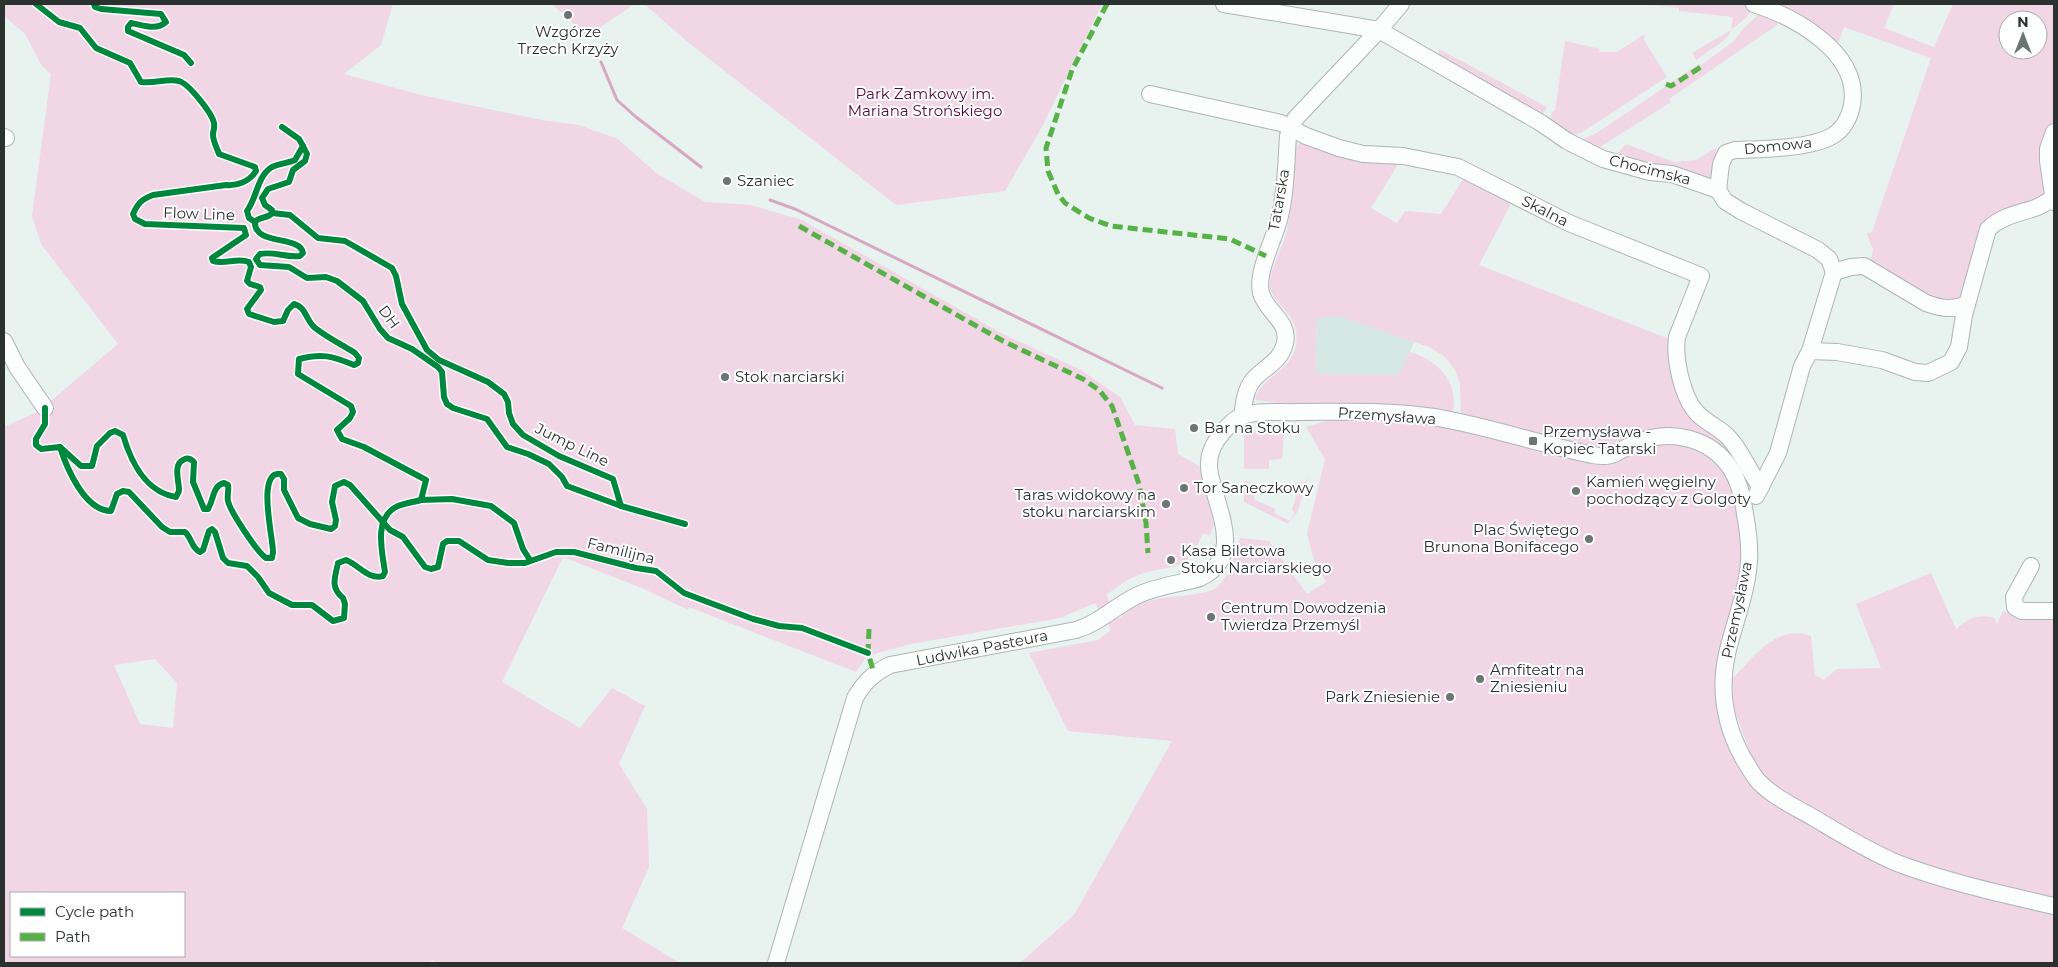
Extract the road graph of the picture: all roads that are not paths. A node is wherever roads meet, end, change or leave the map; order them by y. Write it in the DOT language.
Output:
graph roads {
  1 [pos="1224,4"];
  2 [pos="1401,4"];
  3 [pos="1757,5"];
  4 [pos="1379,30"];
  5 [pos="1150,94"];
  6 [pos="1290,129"];
  7 [pos="2054,132"];
  8 [pos="1718,190"];
  9 [pos="2054,200"];
  10 [pos="1834,272"];
  11 [pos="1967,304"];
  12 [pos="4,341"];
  13 [pos="1810,351"];
  14 [pos="45,408"];
  15 [pos="1242,416"];
  16 [pos="1761,487"];
  17 [pos="1744,507"];
  18 [pos="2031,566"];
  19 [pos="2054,611"];
  20 [pos="2054,906"];
  21 [pos="776,963"];
  1 -- 4 [label="street"];
  2 -- 4 [label="street, Tatarska"];
  3 -- 8 [label="street, Domowa"];
  4 -- 6 [label="street, Tatarska"];
  4 -- 8 [label="street, Chocimska"];
  5 -- 6 [label="street, Skalna"];
  6 -- 15 [label="street, Tatarska"];
  6 -- 16 [label="street, Skalna"];
  7 -- 9 [label="street"];
  8 -- 10 [label="street, Chocimska"];
  9 -- 11 [label="street"];
  10 -- 11 [label="street"];
  10 -- 13 [label="street"];
  11 -- 13 [label="street"];
  12 -- 14 [label="street"];
  13 -- 16 [label="street"];
  15 -- 17 [label="street, Przemysława"];
  15 -- 21 [label="street, Ludwika Pasteura"];
  16 -- 17 [label="street"];
  17 -- 20 [label="street, Przemysława"];
  18 -- 19 [label="street"];
}
